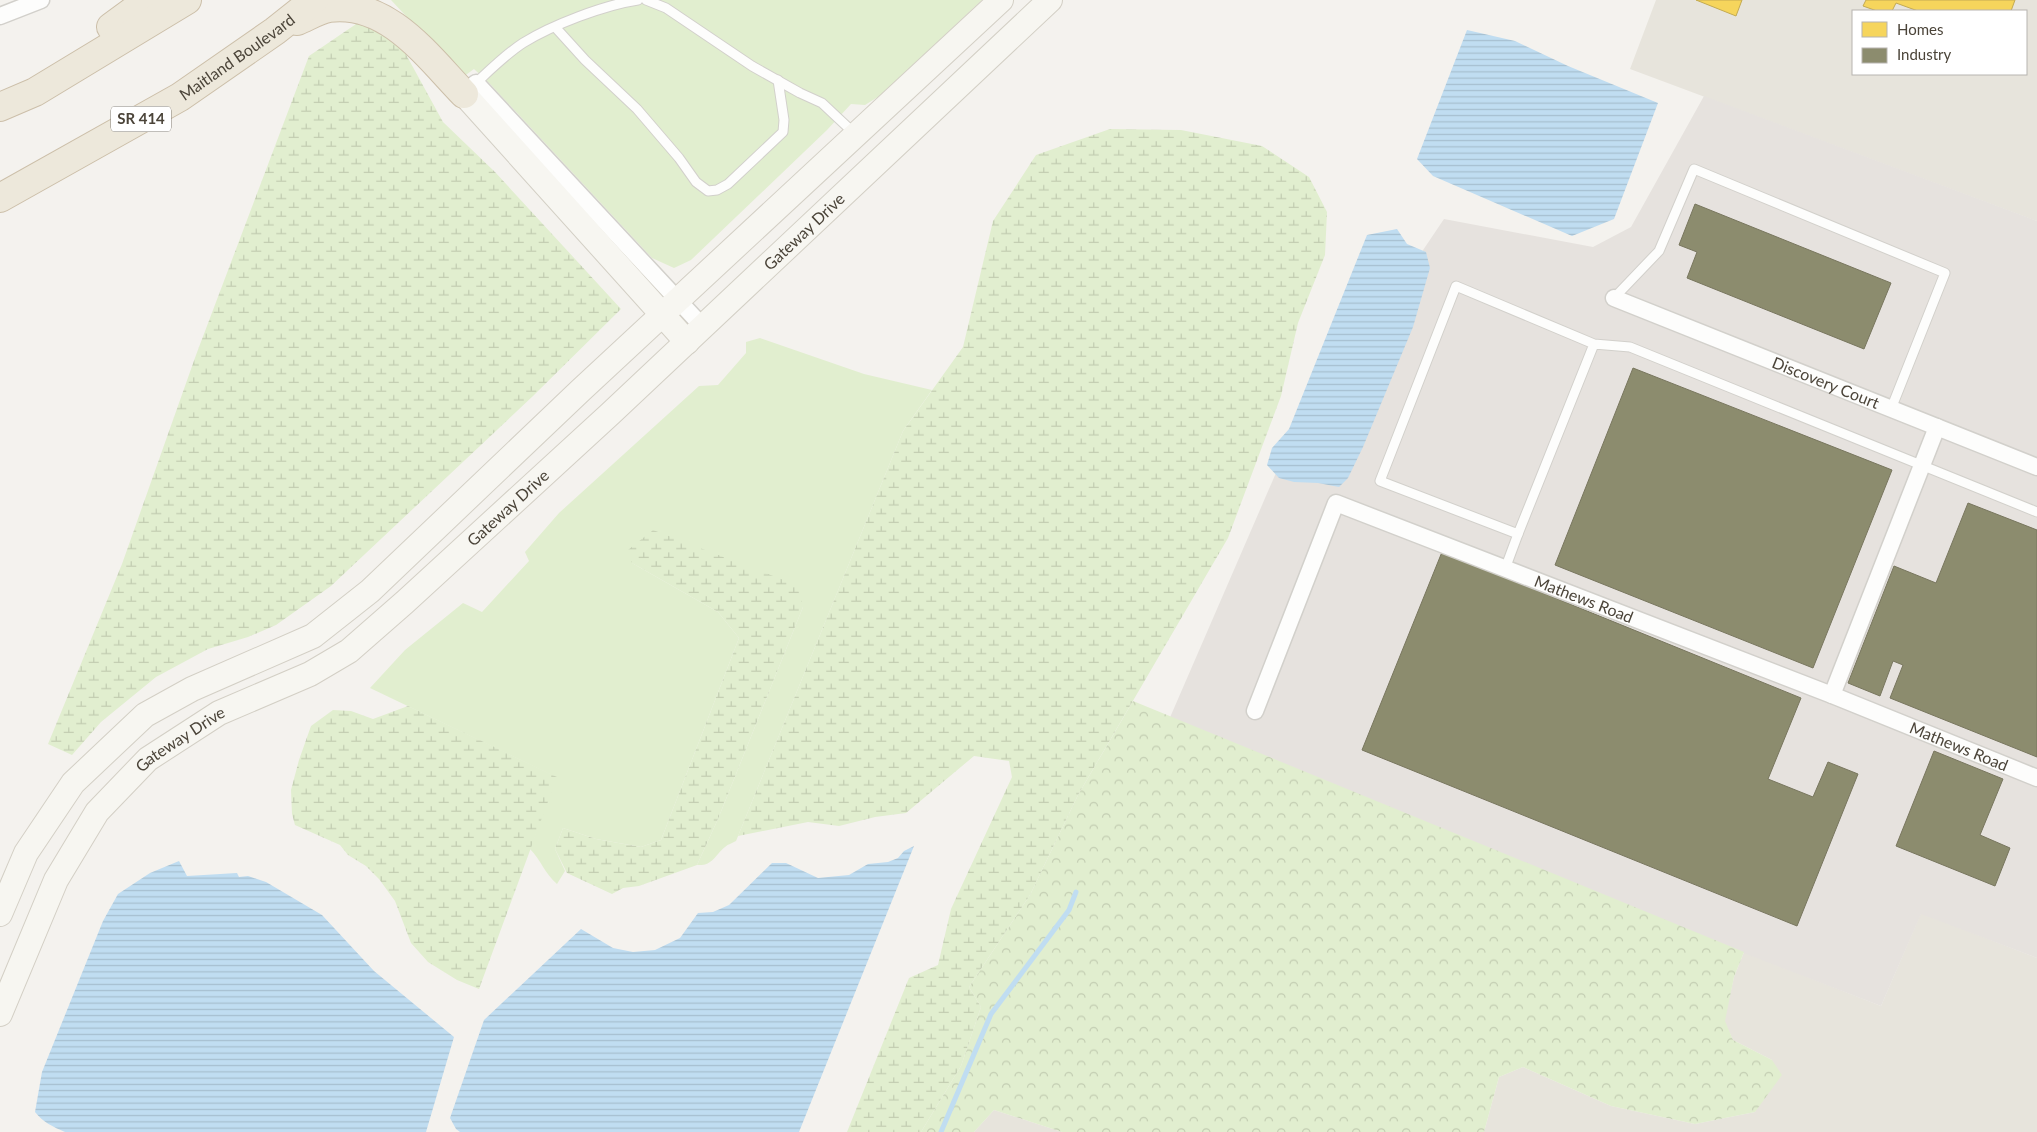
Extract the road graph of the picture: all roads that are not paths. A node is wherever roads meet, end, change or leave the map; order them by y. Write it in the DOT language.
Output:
graph roads {
  1 [pos="41,0"];
  2 [pos="148,0"];
  3 [pos="186,0"];
  4 [pos="314,0"];
  5 [pos="638,0"];
  6 [pos="646,0"];
  7 [pos="1001,0"];
  8 [pos="1050,0"];
  9 [pos="9,9"];
  10 [pos="556,28"];
  11 [pos="274,31"];
  12 [pos="778,80"];
  13 [pos="470,89"];
  14 [pos="0,95"];
  15 [pos="0,107"];
  16 [pos="856,135"];
  17 [pos="0,198"];
  18 [pos="1614,298"];
  19 [pos="669,308"];
  20 [pos="695,335"];
  21 [pos="1594,344"];
  22 [pos="1891,409"];
  23 [pos="1937,427"];
  24 [pos="1922,465"];
  25 [pos="2037,467"];
  26 [pos="2037,512"];
  27 [pos="1518,534"];
  28 [pos="1505,569"];
  29 [pos="255,662"];
  30 [pos="266,692"];
  31 [pos="1832,695"];
  32 [pos="1255,711"];
  33 [pos="2037,778"];
  34 [pos="0,914"];
  35 [pos="8,970"];
  36 [pos="0,1014"];
  1 -- 9 [label="street"];
  2 -- 14 [label="highway"];
  3 -- 15 [label="highway"];
  4 -- 11 [label="highway, Maitland Boulevard / SR 414"];
  5 -- 10 [label="lane"];
  6 -- 12 [label="lane"];
  7 -- 16 [label="street"];
  8 -- 20 [label="street, Gateway Drive"];
  10 -- 12 [label="lane"];
  10 -- 13 [label="lane"];
  11 -- 13 [label="highway"];
  11 -- 17 [label="highway, Maitland Boulevard / SR 414"];
  12 -- 16 [label="lane"];
  13 -- 19 [label="street"];
  16 -- 19 [label="street"];
  18 -- 22 [label="street, Discovery Court"];
  18 -- 22 [label="lane"];
  19 -- 20 [label="street"];
  19 -- 29 [label="street"];
  20 -- 30 [label="street, Gateway Drive"];
  21 -- 24 [label="lane"];
  21 -- 27 [label="lane"];
  21 -- 27 [label="lane"];
  22 -- 23 [label="street, Discovery Court"];
  23 -- 24 [label="street"];
  23 -- 25 [label="street, Discovery Court"];
  24 -- 26 [label="lane"];
  24 -- 31 [label="street"];
  27 -- 28 [label="lane"];
  28 -- 31 [label="street, Mathews Road"];
  28 -- 32 [label="street, Mathews Road"];
  29 -- 30 [label="street"];
  29 -- 34 [label="street"];
  30 -- 35 [label="street, Gateway Drive"];
  31 -- 33 [label="street, Mathews Road"];
  35 -- 36 [label="street, Gateway Drive"];
}
